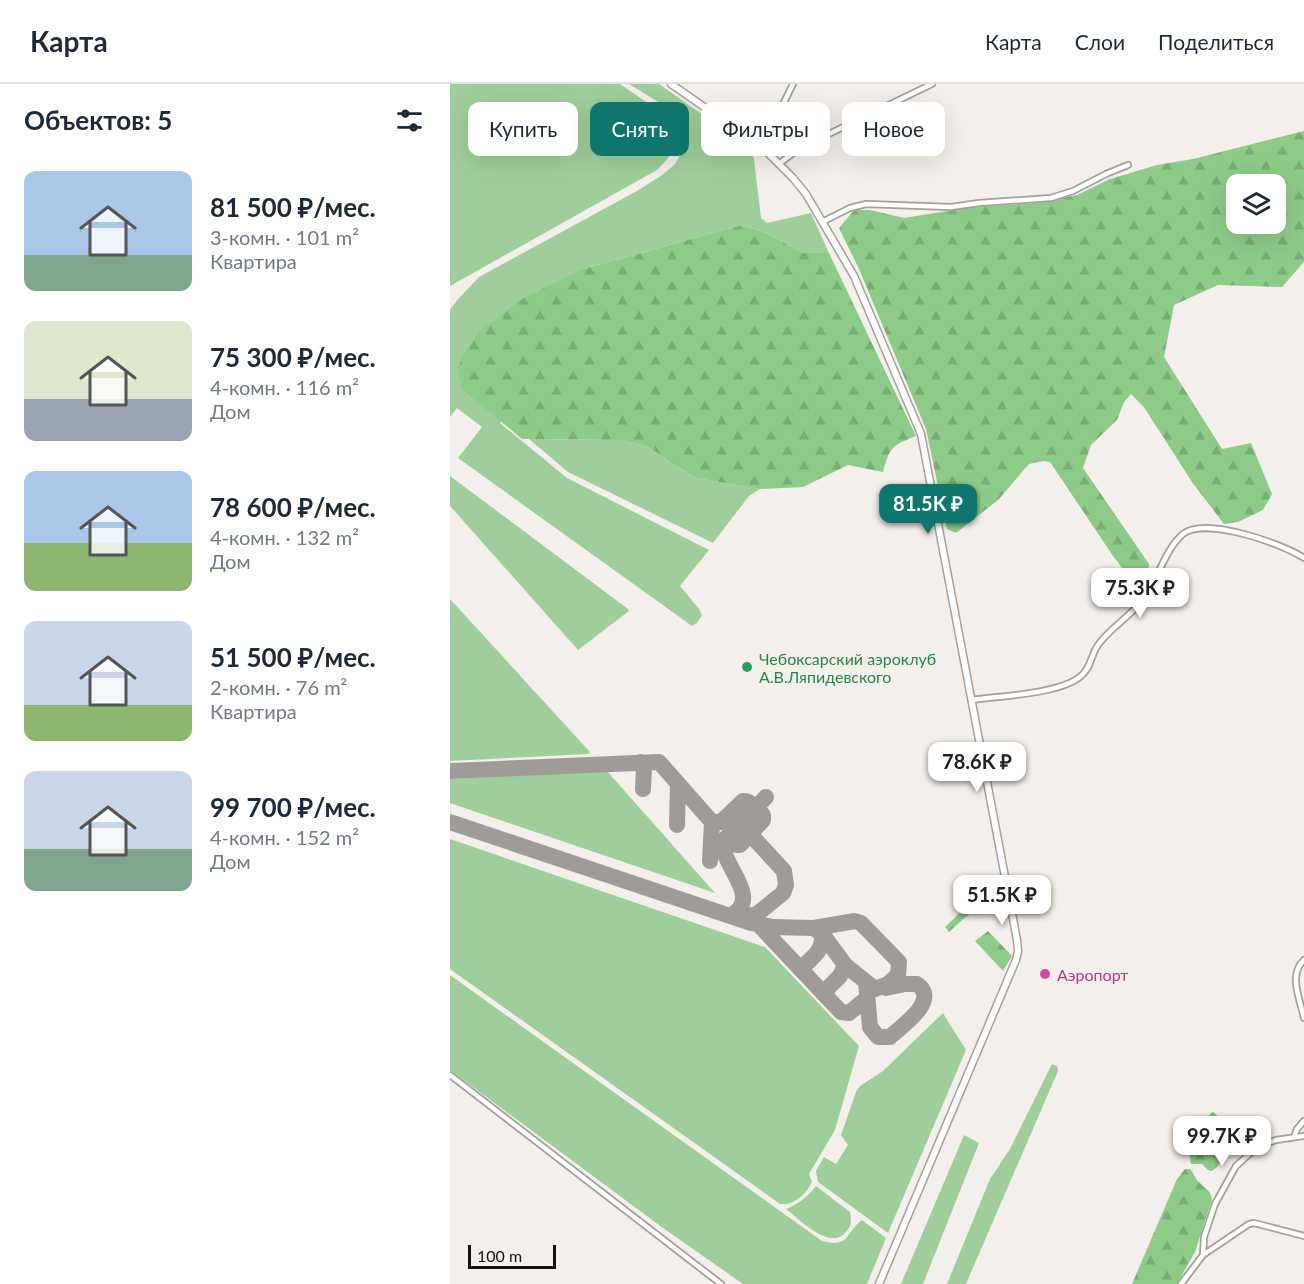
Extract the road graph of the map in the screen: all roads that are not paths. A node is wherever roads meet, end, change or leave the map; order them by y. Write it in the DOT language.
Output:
graph roads {
  1 [pos="671,84"];
  2 [pos="793,84"];
  3 [pos="932,84"];
  4 [pos="784,102"];
  5 [pos="701,105"];
  6 [pos="772,156"];
  7 [pos="780,163"];
  8 [pos="1128,165"];
  9 [pos="824,221"];
  10 [pos="1304,558"];
  11 [pos="971,700"];
  12 [pos="1304,960"];
  13 [pos="1304,1018"];
  14 [pos="450,1075"];
  15 [pos="1304,1121"];
  16 [pos="1304,1136"];
  17 [pos="1294,1137"];
  18 [pos="1304,1236"];
  19 [pos="1203,1255"];
  20 [pos="721,1284"];
  21 [pos="879,1284"];
  22 [pos="1181,1284"];
  1 -- 5 [label="street"];
  2 -- 4 [label="street"];
  3 -- 7 [label="street"];
  6 -- 7 [label="street"];
  7 -- 9 [label="street"];
  8 -- 9 [label="street"];
  9 -- 11 [label="street"];
  10 -- 11 [label="street"];
  11 -- 21 [label="street"];
  12 -- 13 [label="street"];
  14 -- 20 [label="street"];
  15 -- 17 [label="street"];
  16 -- 17 [label="street"];
  17 -- 19 [label="street"];
  18 -- 19 [label="street"];
  19 -- 22 [label="street"];
}
